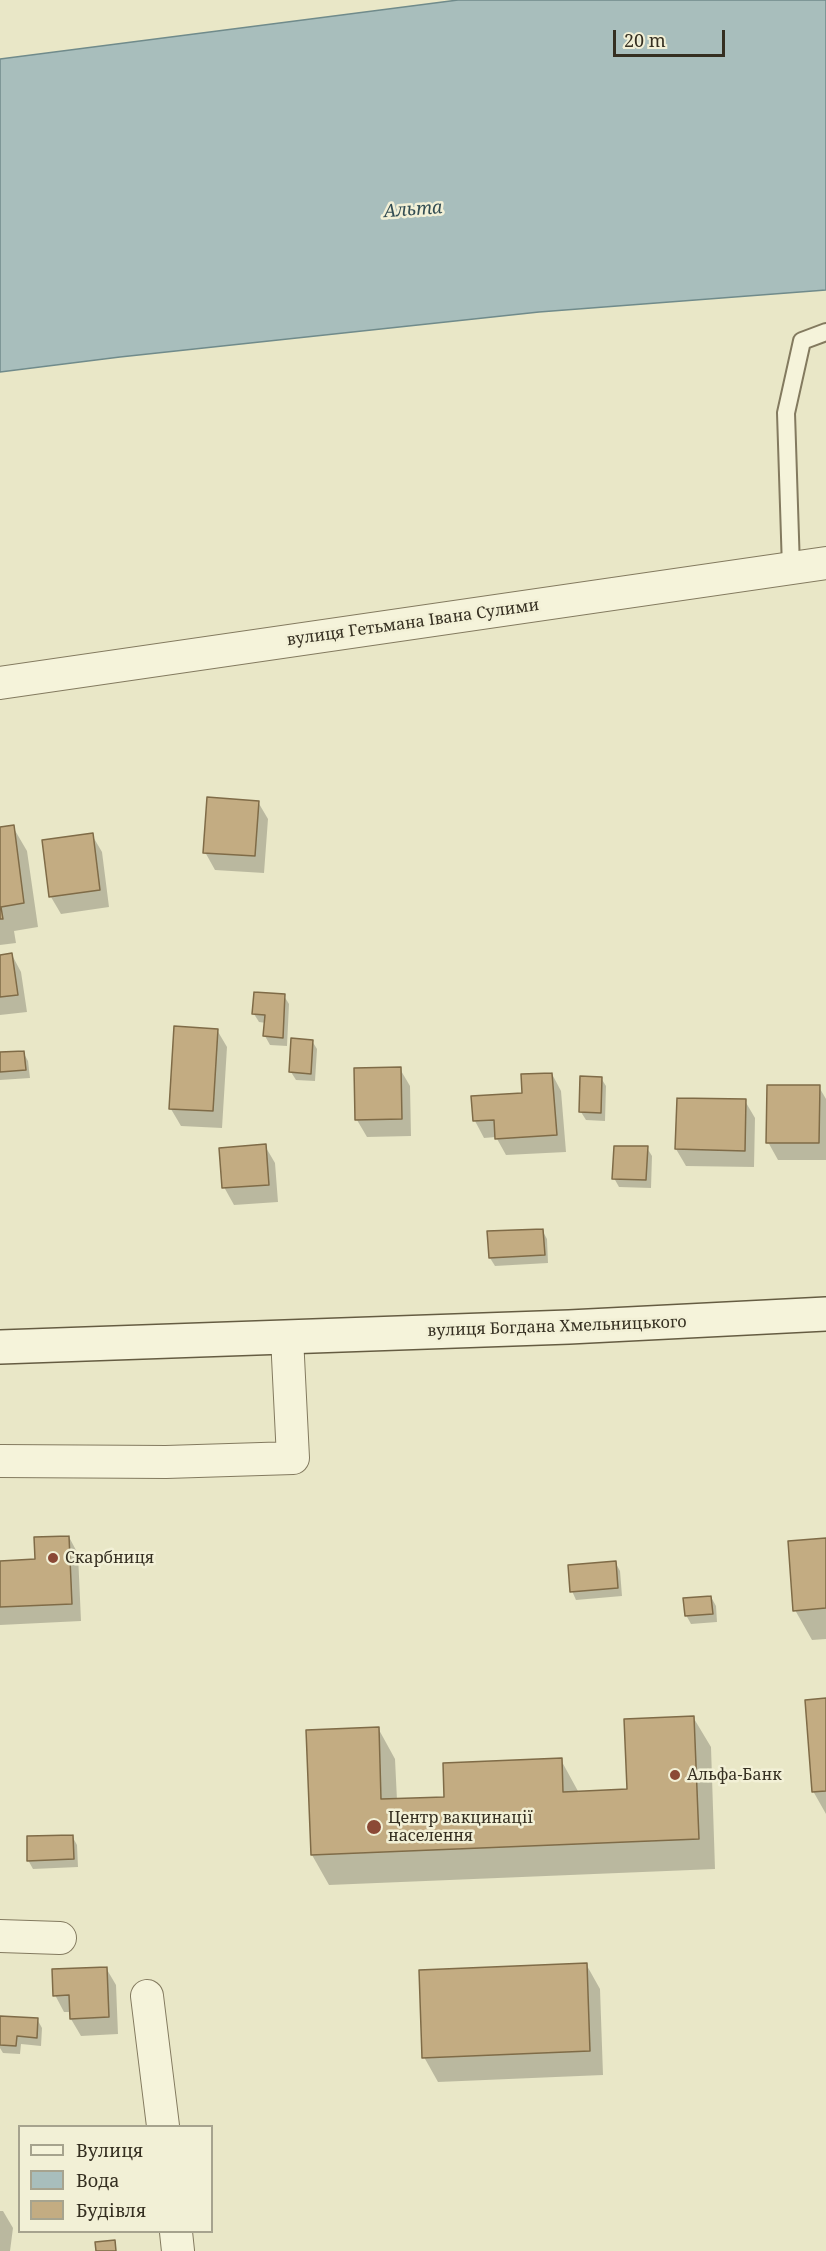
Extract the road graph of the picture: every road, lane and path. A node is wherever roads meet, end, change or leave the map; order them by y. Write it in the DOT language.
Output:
graph roads {
  1 [pos="826,332"];
  2 [pos="826,563"];
  3 [pos="791,568"];
  4 [pos="0,683"];
  5 [pos="826,1314"];
  6 [pos="287,1337"];
  7 [pos="0,1347"];
  8 [pos="0,1461"];
  9 [pos="0,1936"];
  10 [pos="60,1938"];
  11 [pos="147,1996"];
  12 [pos="163,2125"];
  13 [pos="176,2233"];
  14 [pos="178,2251"];
  1 -- 3 [label="lane"];
  2 -- 3 [label="street, вулиця Гетьмана Івана Сулими"];
  3 -- 4 [label="street, вулиця Гетьмана Івана Сулими"];
  5 -- 6 [label="main road, вулиця Богдана Хмельницького"];
  6 -- 7 [label="main road, вулиця Богдана Хмельницького"];
  6 -- 8 [label="street"];
  9 -- 10 [label="street"];
  11 -- 12 [label="street"];
  13 -- 14 [label="street"];
}
